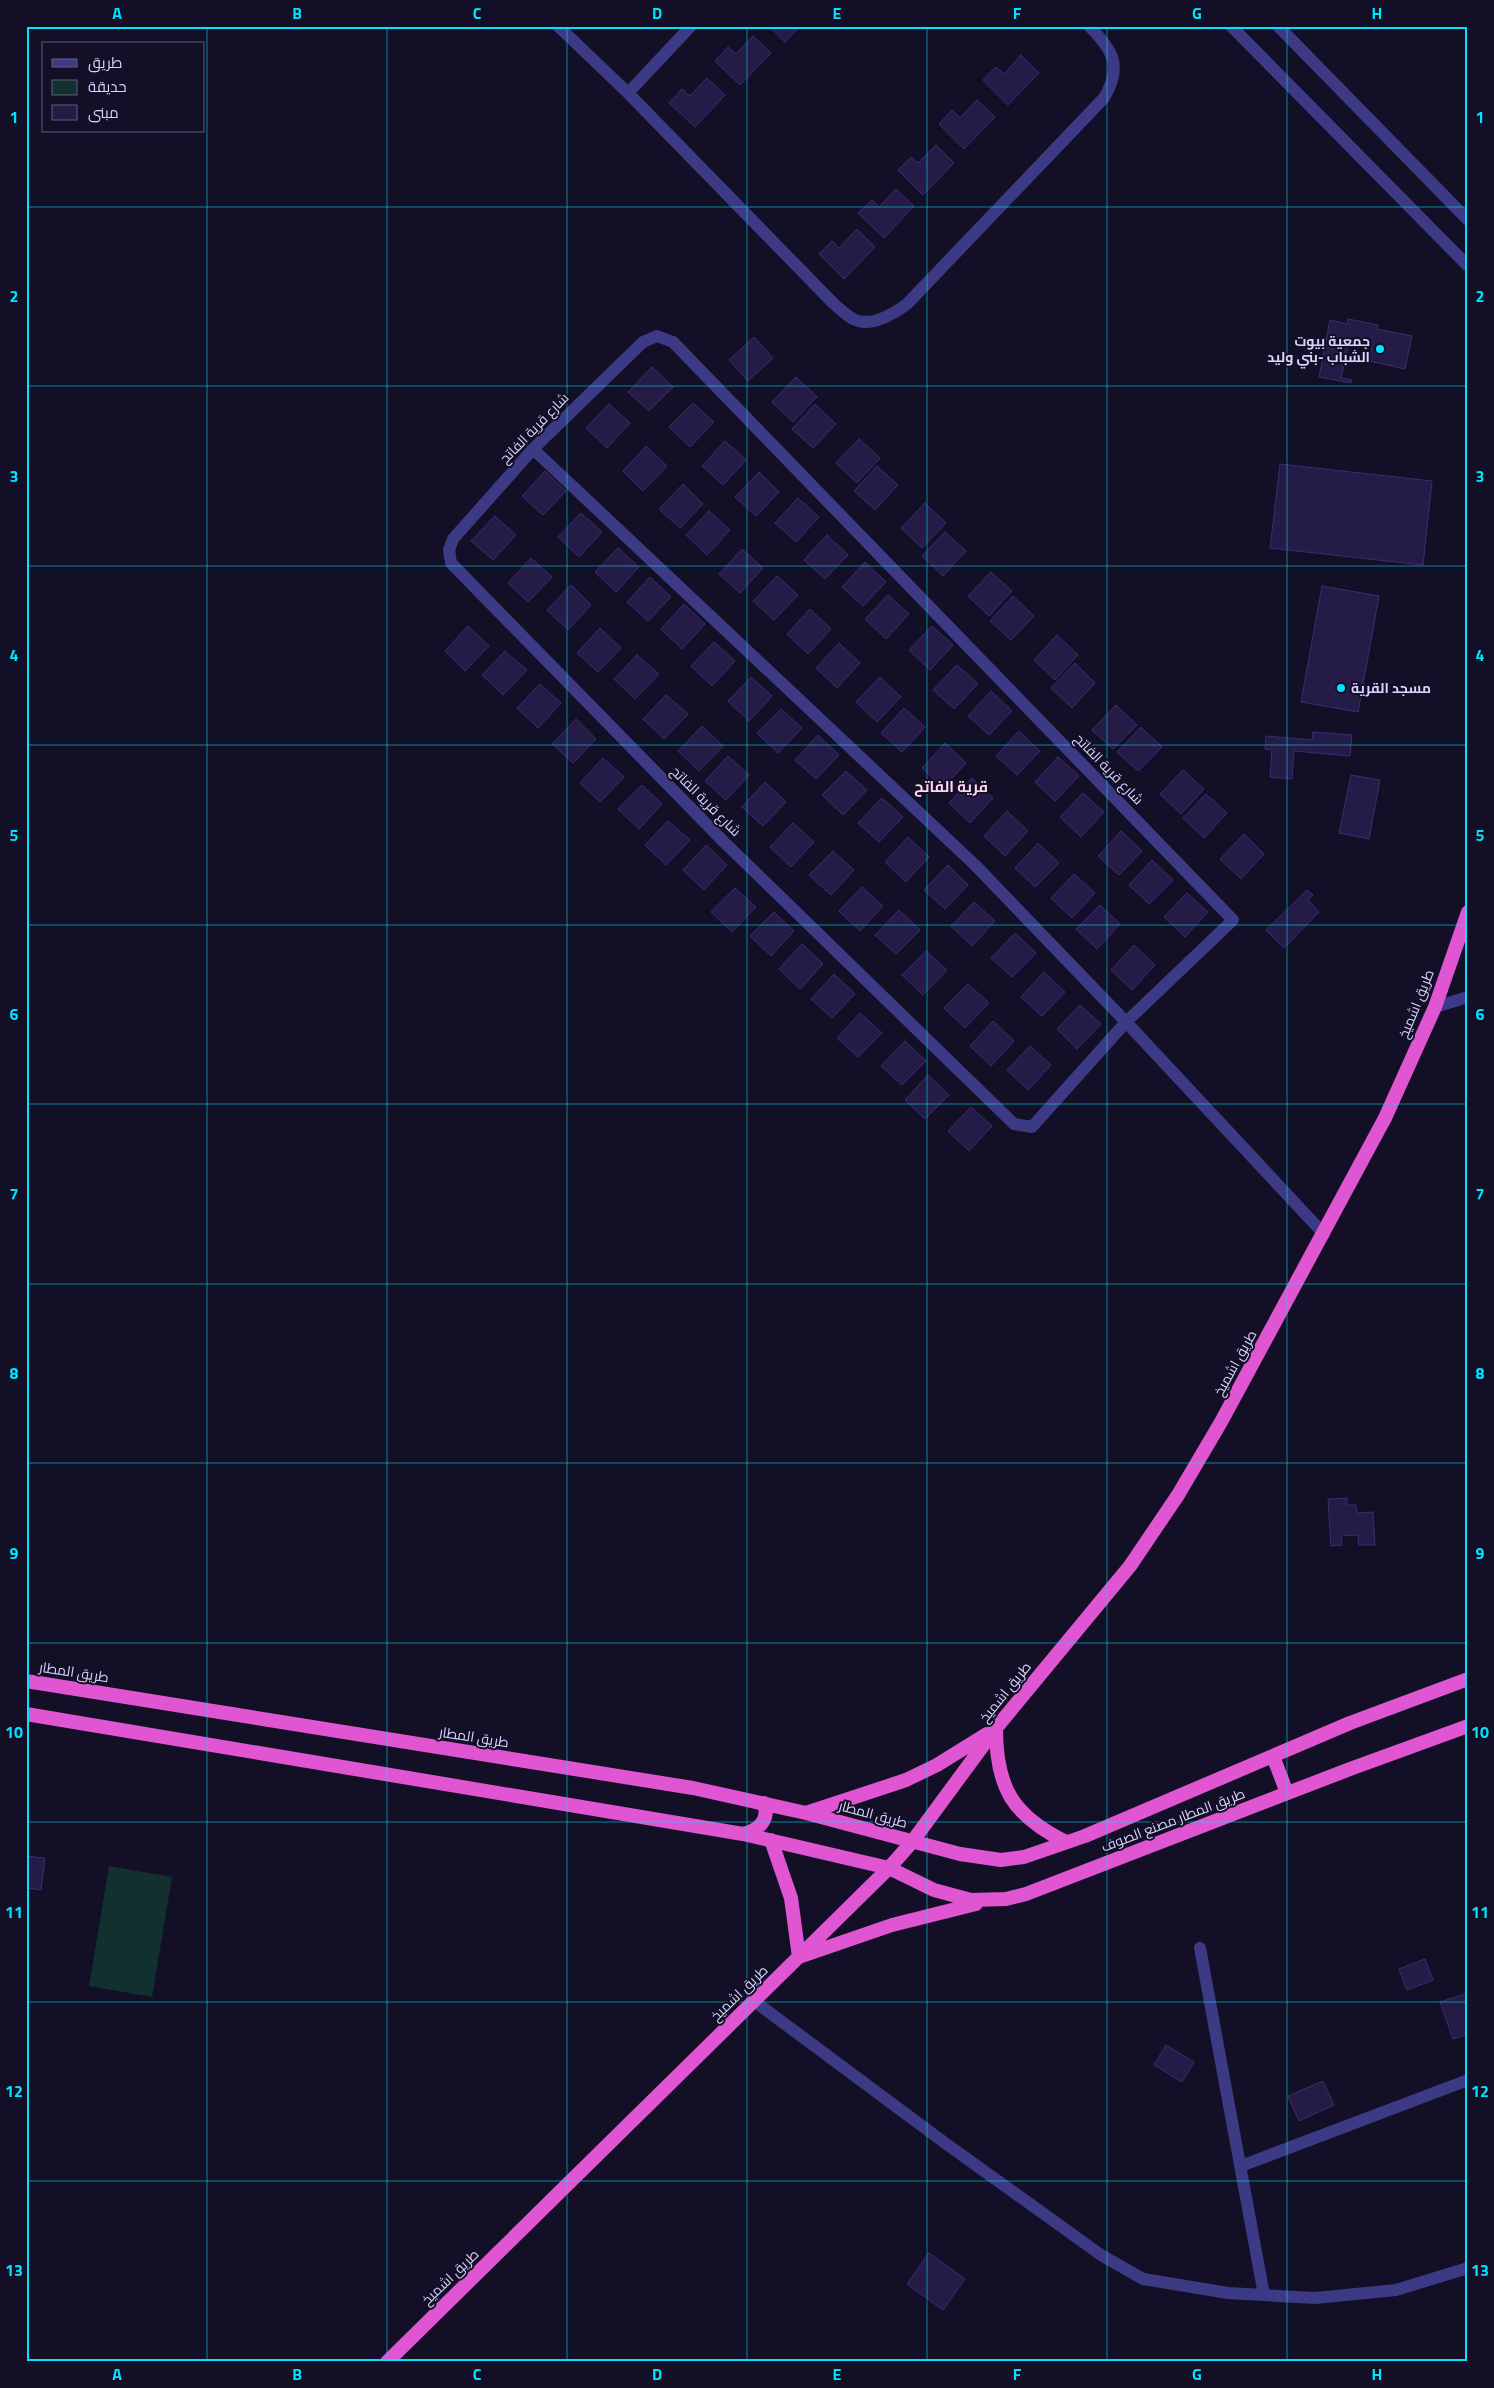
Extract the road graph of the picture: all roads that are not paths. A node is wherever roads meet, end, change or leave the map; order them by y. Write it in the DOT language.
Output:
graph roads {
  1 [pos="558,26"];
  2 [pos="691,26"];
  3 [pos="1089,26"];
  4 [pos="1231,26"];
  5 [pos="1278,26"];
  6 [pos="628,93"];
  7 [pos="1468,220"];
  8 [pos="1468,266"];
  9 [pos="533,449"];
  10 [pos="1468,912"];
  11 [pos="1468,998"];
  12 [pos="1434,1007"];
  13 [pos="1126,1022"];
  14 [pos="1324,1234"];
  15 [pos="1468,1679"];
  16 [pos="26,1681"];
  17 [pos="26,1714"];
  18 [pos="1468,1726"];
  19 [pos="996,1728"];
  20 [pos="1274,1756"];
  21 [pos="1287,1793"];
  22 [pos="764,1803"];
  23 [pos="806,1813"];
  24 [pos="744,1834"];
  25 [pos="771,1840"];
  26 [pos="912,1842"];
  27 [pos="1066,1842"];
  28 [pos="889,1868"];
  29 [pos="987,1901"];
  30 [pos="1200,1948"];
  31 [pos="799,1957"];
  32 [pos="754,2001"];
  33 [pos="1468,2080"];
  34 [pos="1241,2166"];
  35 [pos="1468,2268"];
  36 [pos="1264,2295"];
  37 [pos="387,2362"];
  1 -- 6 [label="street"];
  2 -- 6 [label="street"];
  3 -- 6 [label="street"];
  4 -- 8 [label="street"];
  5 -- 7 [label="street"];
  9 -- 13 [label="street"];
  9 -- 13 [label="street, شارع قرية الفاتح"];
  9 -- 13 [label="street, شارع قرية الفاتح"];
  10 -- 12 [label="highway, طريق اشميخ"];
  11 -- 12 [label="street"];
  12 -- 14 [label="highway, طريق اشميخ"];
  13 -- 14 [label="street"];
  14 -- 19 [label="highway, طريق اشميخ"];
  15 -- 20 [label="highway, طريق المطار مصنع الصوف"];
  16 -- 22 [label="highway, طريق المطار"];
  17 -- 24 [label="highway"];
  18 -- 21 [label="highway, طريق المطار مصنع الصوف"];
  19 -- 23 [label="highway"];
  19 -- 26 [label="highway, طريق اشميخ"];
  19 -- 27 [label="highway"];
  20 -- 21 [label="highway"];
  20 -- 27 [label="highway, طريق المطار مصنع الصوف"];
  21 -- 29 [label="highway, طريق المطار مصنع الصوف"];
  22 -- 23 [label="highway, طريق المطار"];
  22 -- 24 [label="highway"];
  23 -- 26 [label="highway, طريق المطار"];
  24 -- 25 [label="highway"];
  25 -- 28 [label="highway"];
  25 -- 31 [label="highway"];
  26 -- 27 [label="highway, طريق المطار مصنع الصوف"];
  26 -- 28 [label="highway, طريق اشميخ"];
  28 -- 29 [label="highway, طريق المطار مصنع الصوف"];
  28 -- 31 [label="highway, طريق اشميخ"];
  29 -- 31 [label="highway"];
  30 -- 34 [label="street"];
  31 -- 32 [label="highway, طريق اشميخ"];
  32 -- 36 [label="street"];
  32 -- 37 [label="highway, طريق اشميخ"];
  33 -- 34 [label="street"];
  34 -- 36 [label="street"];
  35 -- 36 [label="street"];
}
